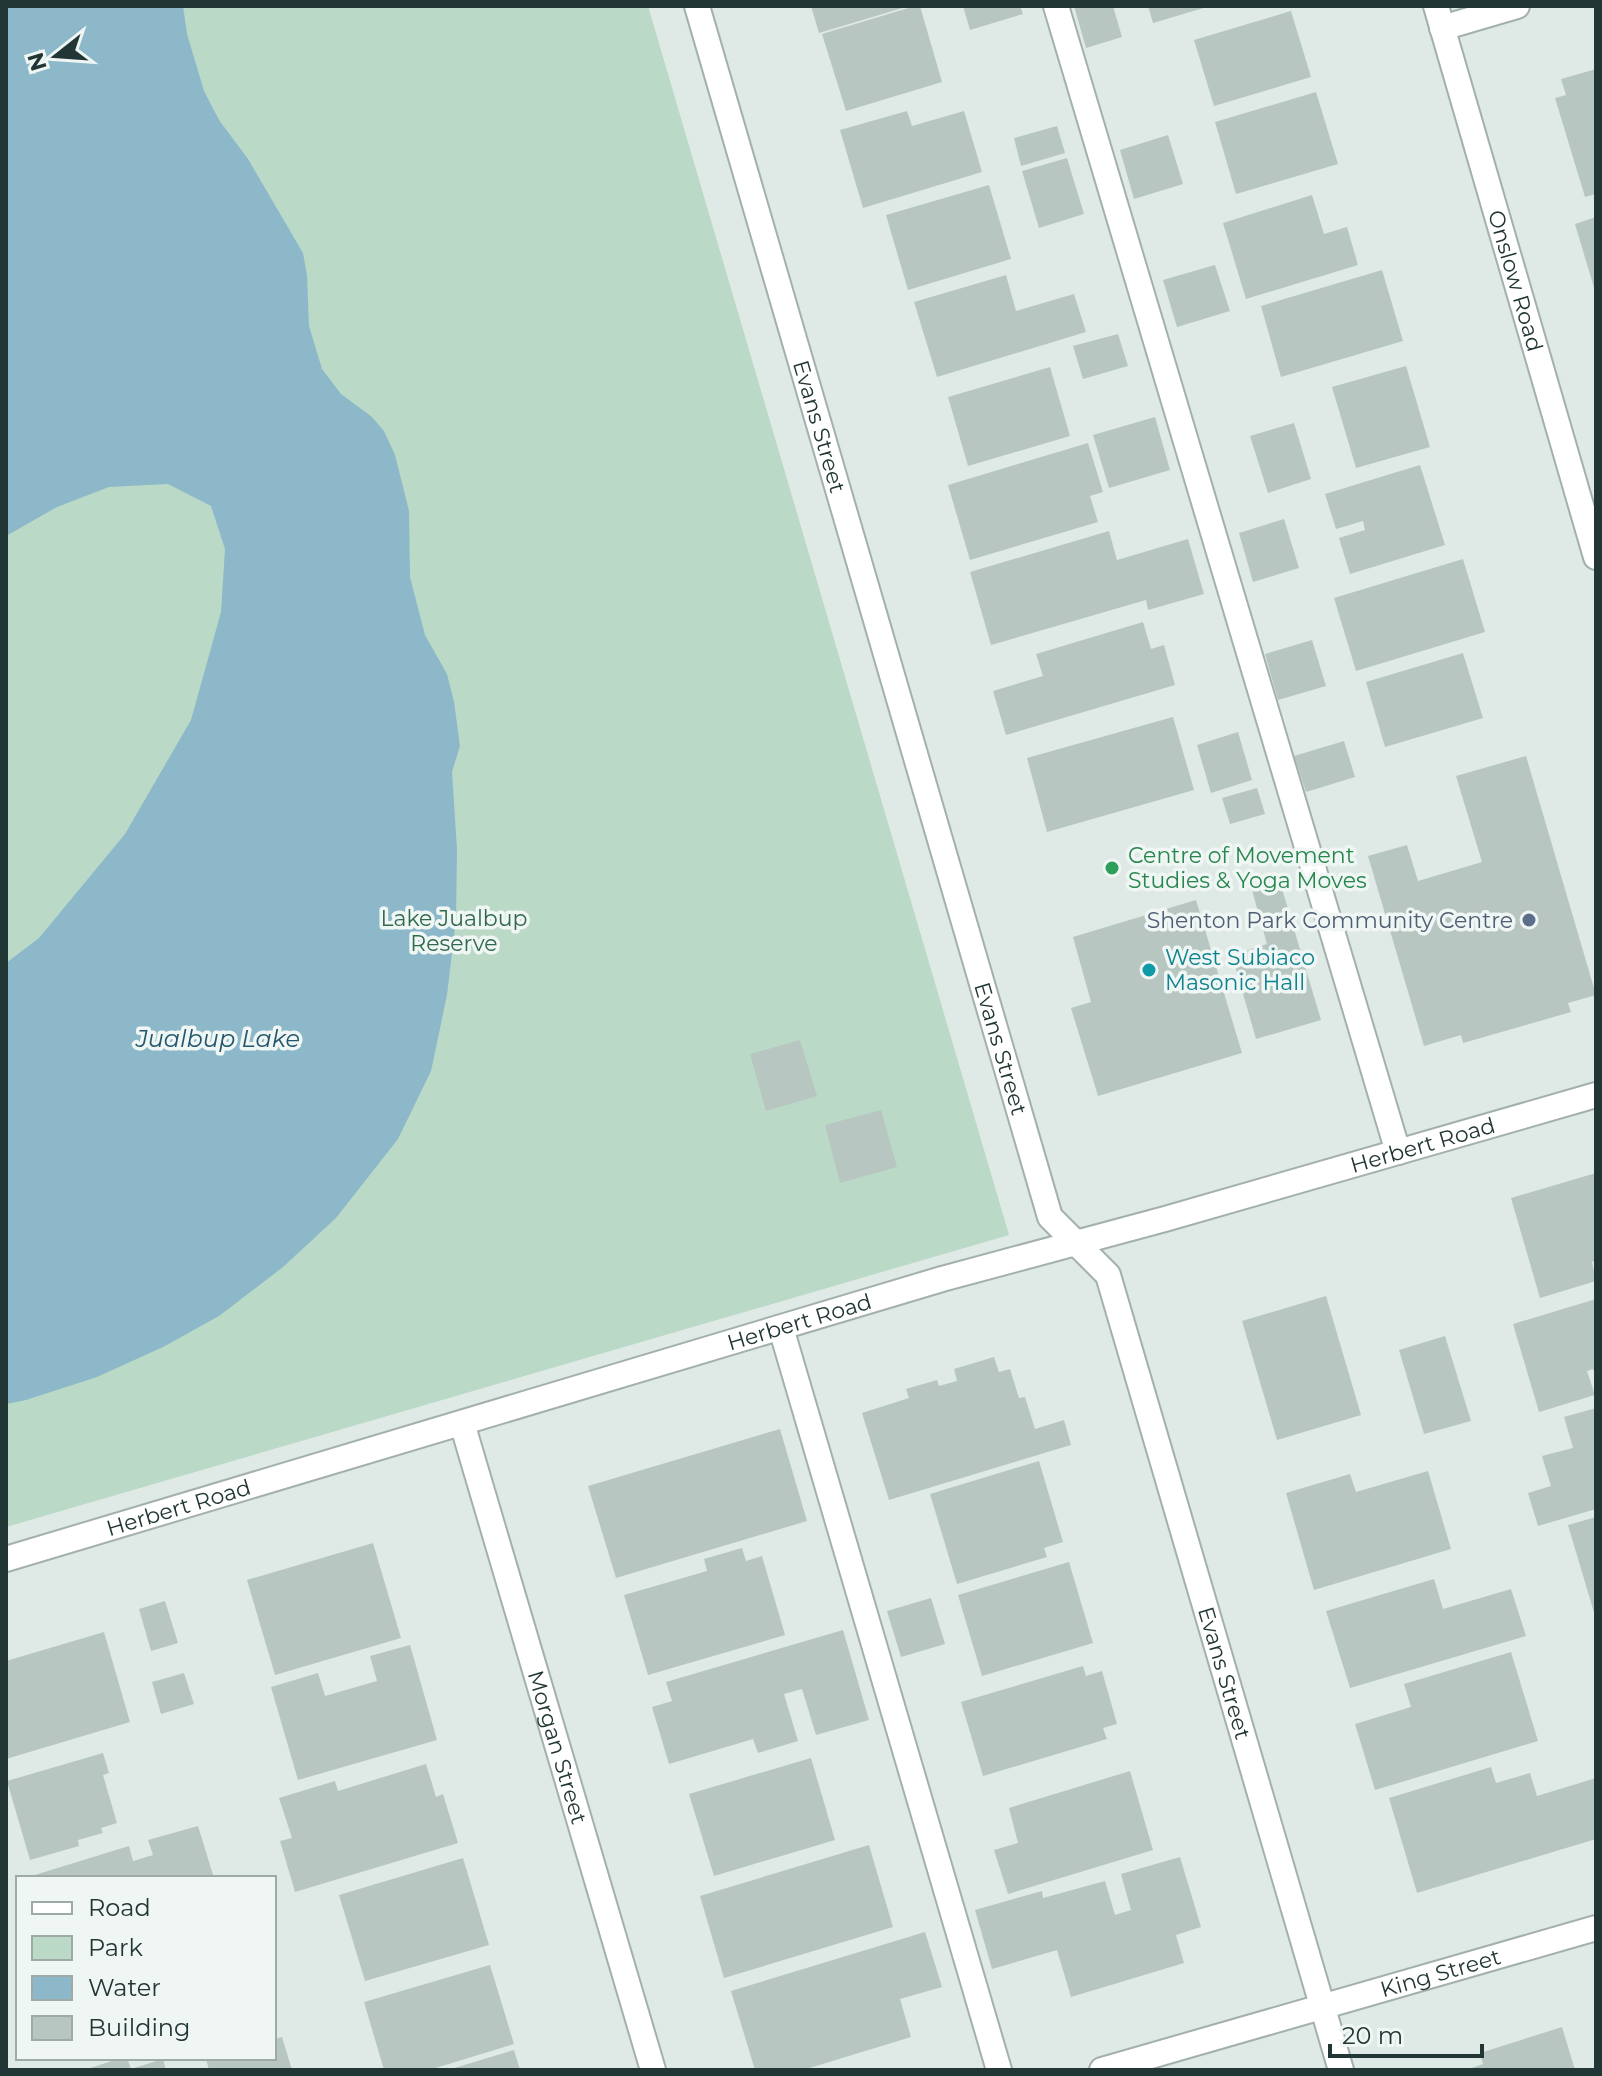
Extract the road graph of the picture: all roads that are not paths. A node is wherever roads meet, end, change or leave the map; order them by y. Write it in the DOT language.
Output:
graph roads {
  1 [pos="697,6"];
  2 [pos="1056,6"];
  3 [pos="1517,6"];
  4 [pos="1439,17"];
  5 [pos="1596,557"];
  6 [pos="1596,1095"];
  7 [pos="1398,1152"];
  8 [pos="1076,1244"];
  9 [pos="781,1328"];
  10 [pos="462,1423"];
  11 [pos="6,1559"];
  12 [pos="1596,1928"];
  13 [pos="1323,2007"];
  14 [pos="653,2070"];
  15 [pos="999,2070"];
  16 [pos="1102,2070"];
  17 [pos="1341,2070"];
  1 -- 8 [label="street, Evans Street"];
  2 -- 7 [label="street"];
  3 -- 4 [label="street"];
  4 -- 5 [label="street, Onslow Road"];
  6 -- 7 [label="street, Herbert Road"];
  7 -- 8 [label="street, Herbert Road"];
  8 -- 9 [label="street, Herbert Road"];
  8 -- 13 [label="street, Evans Street"];
  9 -- 10 [label="street, Herbert Road"];
  9 -- 15 [label="street"];
  10 -- 11 [label="street, Herbert Road"];
  10 -- 14 [label="street, Morgan Street"];
  12 -- 13 [label="street, King Street"];
  13 -- 16 [label="street, King Street"];
  13 -- 17 [label="street, Evans Street"];
}
